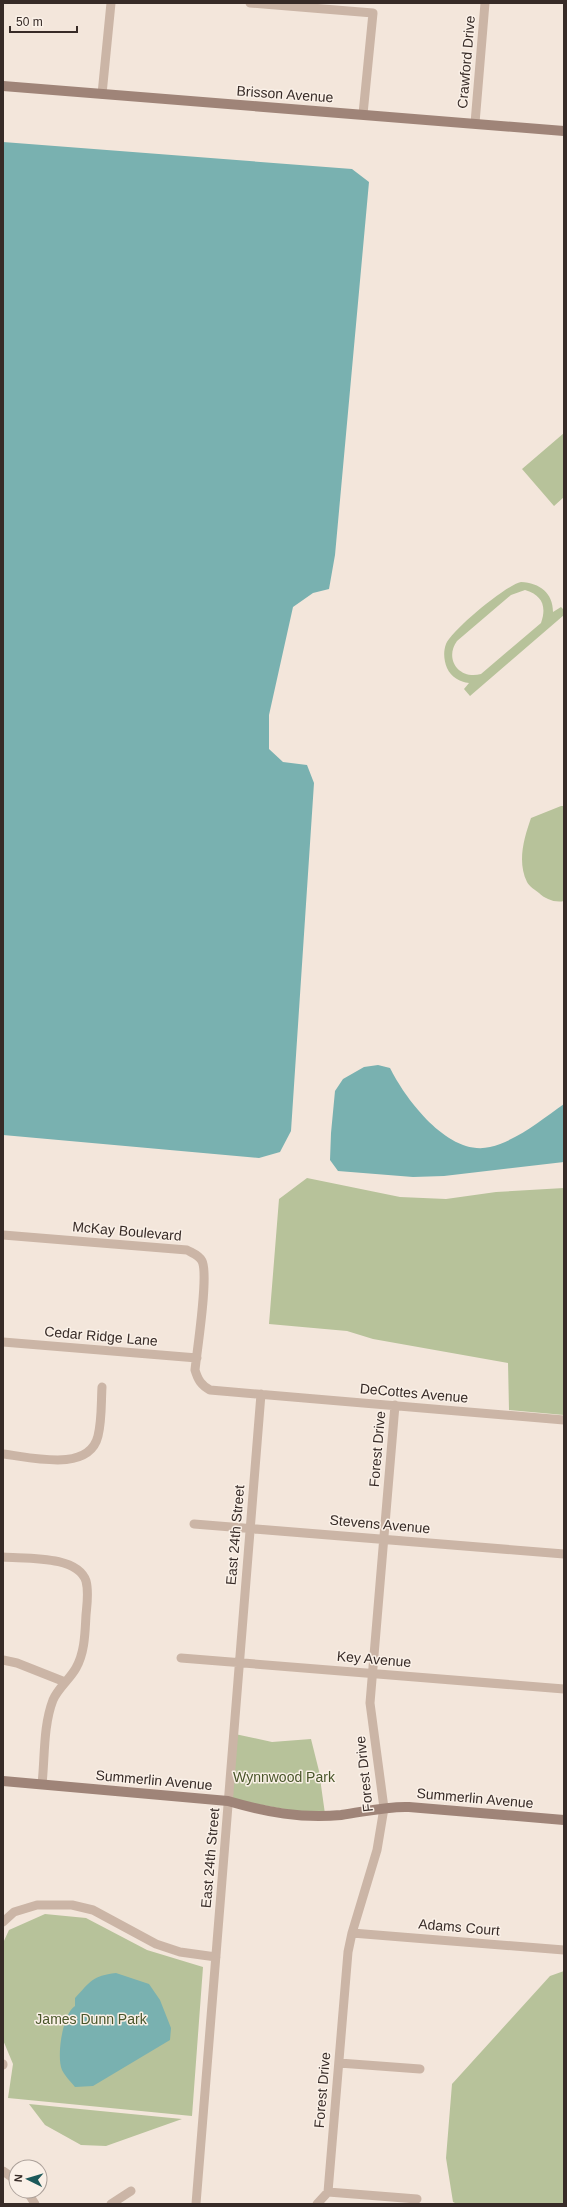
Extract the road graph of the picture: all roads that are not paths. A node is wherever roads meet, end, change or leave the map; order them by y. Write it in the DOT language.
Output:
graph roads {
  1 [pos="111,3"];
  2 [pos="250,3"];
  3 [pos="485,3"];
  4 [pos="3,86"];
  5 [pos="102,94"];
  6 [pos="363,114"];
  7 [pos="475,123"];
  8 [pos="564,131"];
  9 [pos="3,1235"];
  10 [pos="3,1342"];
  11 [pos="196,1358"];
  12 [pos="102,1387"];
  13 [pos="261,1394"];
  14 [pos="395,1405"];
  15 [pos="564,1420"];
  16 [pos="3,1454"];
  17 [pos="194,1524"];
  18 [pos="249,1528"];
  19 [pos="382,1538"];
  20 [pos="564,1554"];
  21 [pos="3,1557"];
  22 [pos="181,1658"];
  23 [pos="3,1660"];
  24 [pos="238,1663"];
  25 [pos="372,1673"];
  26 [pos="65,1682"];
  27 [pos="564,1689"];
  28 [pos="3,1781"];
  29 [pos="42,1784"];
  30 [pos="228,1801"];
  31 [pos="384,1808"];
  32 [pos="564,1820"];
  33 [pos="3,1922"];
  34 [pos="352,1933"];
  35 [pos="564,1950"];
  36 [pos="216,1957"];
  37 [pos="339,2063"];
  38 [pos="420,2069"];
  39 [pos="131,2191"];
  40 [pos="328,2192"];
  41 [pos="417,2199"];
  42 [pos="111,2204"];
  43 [pos="196,2204"];
  44 [pos="317,2204"];
  1 -- 5 [label="street"];
  2 -- 6 [label="street"];
  3 -- 7 [label="street, Crawford Drive"];
  4 -- 5 [label="street, Brisson Avenue"];
  5 -- 6 [label="street, Brisson Avenue"];
  6 -- 7 [label="street, Brisson Avenue"];
  7 -- 8 [label="street, Brisson Avenue"];
  9 -- 11 [label="street, McKay Boulevard"];
  10 -- 11 [label="street, Cedar Ridge Lane"];
  11 -- 13 [label="street, McKay Boulevard"];
  12 -- 16 [label="street"];
  13 -- 14 [label="street, DeCottes Avenue"];
  13 -- 18 [label="street, East 24th Street"];
  14 -- 15 [label="street, DeCottes Avenue"];
  14 -- 19 [label="street, Forest Drive"];
  17 -- 18 [label="street, Stevens Avenue"];
  18 -- 19 [label="street, Stevens Avenue"];
  18 -- 24 [label="street, East 24th Street"];
  19 -- 20 [label="street, Stevens Avenue"];
  19 -- 25 [label="street, Forest Drive"];
  21 -- 26 [label="street"];
  22 -- 24 [label="street, Key Avenue"];
  23 -- 26 [label="street"];
  24 -- 25 [label="street, Key Avenue"];
  24 -- 30 [label="street, East 24th Street"];
  25 -- 27 [label="street, Key Avenue"];
  25 -- 31 [label="street, Forest Drive"];
  26 -- 29 [label="street"];
  28 -- 29 [label="street, Summerlin Avenue"];
  29 -- 30 [label="street, Summerlin Avenue"];
  30 -- 31 [label="street, Summerlin Avenue"];
  30 -- 36 [label="street, East 24th Street"];
  31 -- 32 [label="street, Summerlin Avenue"];
  31 -- 34 [label="street, Forest Drive"];
  33 -- 36 [label="street"];
  34 -- 35 [label="street, Adams Court"];
  34 -- 37 [label="street, Forest Drive"];
  36 -- 43 [label="street, East 24th Street"];
  37 -- 38 [label="street"];
  37 -- 40 [label="street, Forest Drive"];
  39 -- 42 [label="street"];
  40 -- 41 [label="street"];
  40 -- 44 [label="street"];
}
